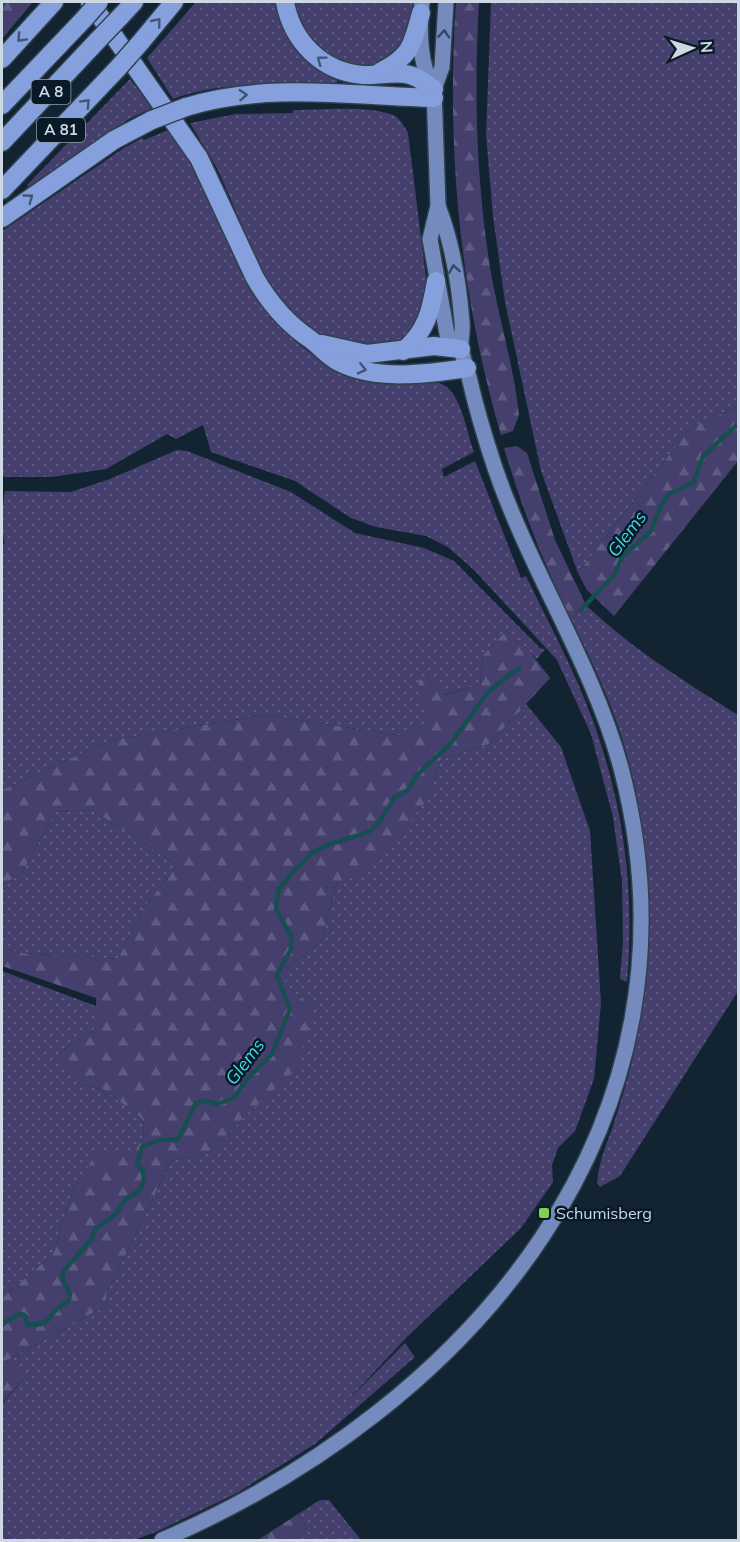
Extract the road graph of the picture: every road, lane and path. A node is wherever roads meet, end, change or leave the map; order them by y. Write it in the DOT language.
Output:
graph roads {
  1 [pos="54,2"];
  2 [pos="90,2"];
  3 [pos="99,2"];
  4 [pos="134,2"];
  5 [pos="174,2"];
  6 [pos="285,2"];
  7 [pos="446,2"];
  8 [pos="422,7"];
  9 [pos="2,59"];
  10 [pos="376,75"];
  11 [pos="434,93"];
  12 [pos="2,105"];
  13 [pos="2,142"];
  14 [pos="2,190"];
  15 [pos="438,206"];
  16 [pos="2,218"];
  17 [pos="436,281"];
  18 [pos="312,341"];
  19 [pos="461,348"];
  20 [pos="403,351"];
  21 [pos="467,368"];
  22 [pos="162,1540"];
  1 -- 9 [label="highway, one-way"];
  2 -- 18 [label="highway"];
  3 -- 12 [label="highway, A 8, bridge"];
  4 -- 13 [label="highway, A 8, bridge"];
  14 -- 5 [label="highway, A 81, one-way, bridge"];
  10 -- 6 [label="highway, one-way"];
  11 -- 7 [label="main road, one-way"];
  8 -- 10 [label="highway"];
  8 -- 11 [label="main road"];
  10 -- 11 [label="highway"];
  11 -- 15 [label="main road"];
  16 -- 11 [label="highway, one-way, bridge"];
  15 -- 17 [label="main road"];
  19 -- 15 [label="main road, one-way"];
  17 -- 19 [label="main road"];
  17 -- 20 [label="highway"];
  18 -- 20 [label="highway"];
  18 -- 21 [label="highway, one-way"];
  19 -- 20 [label="highway"];
  19 -- 21 [label="main road"];
  21 -- 22 [label="main road"];
}
